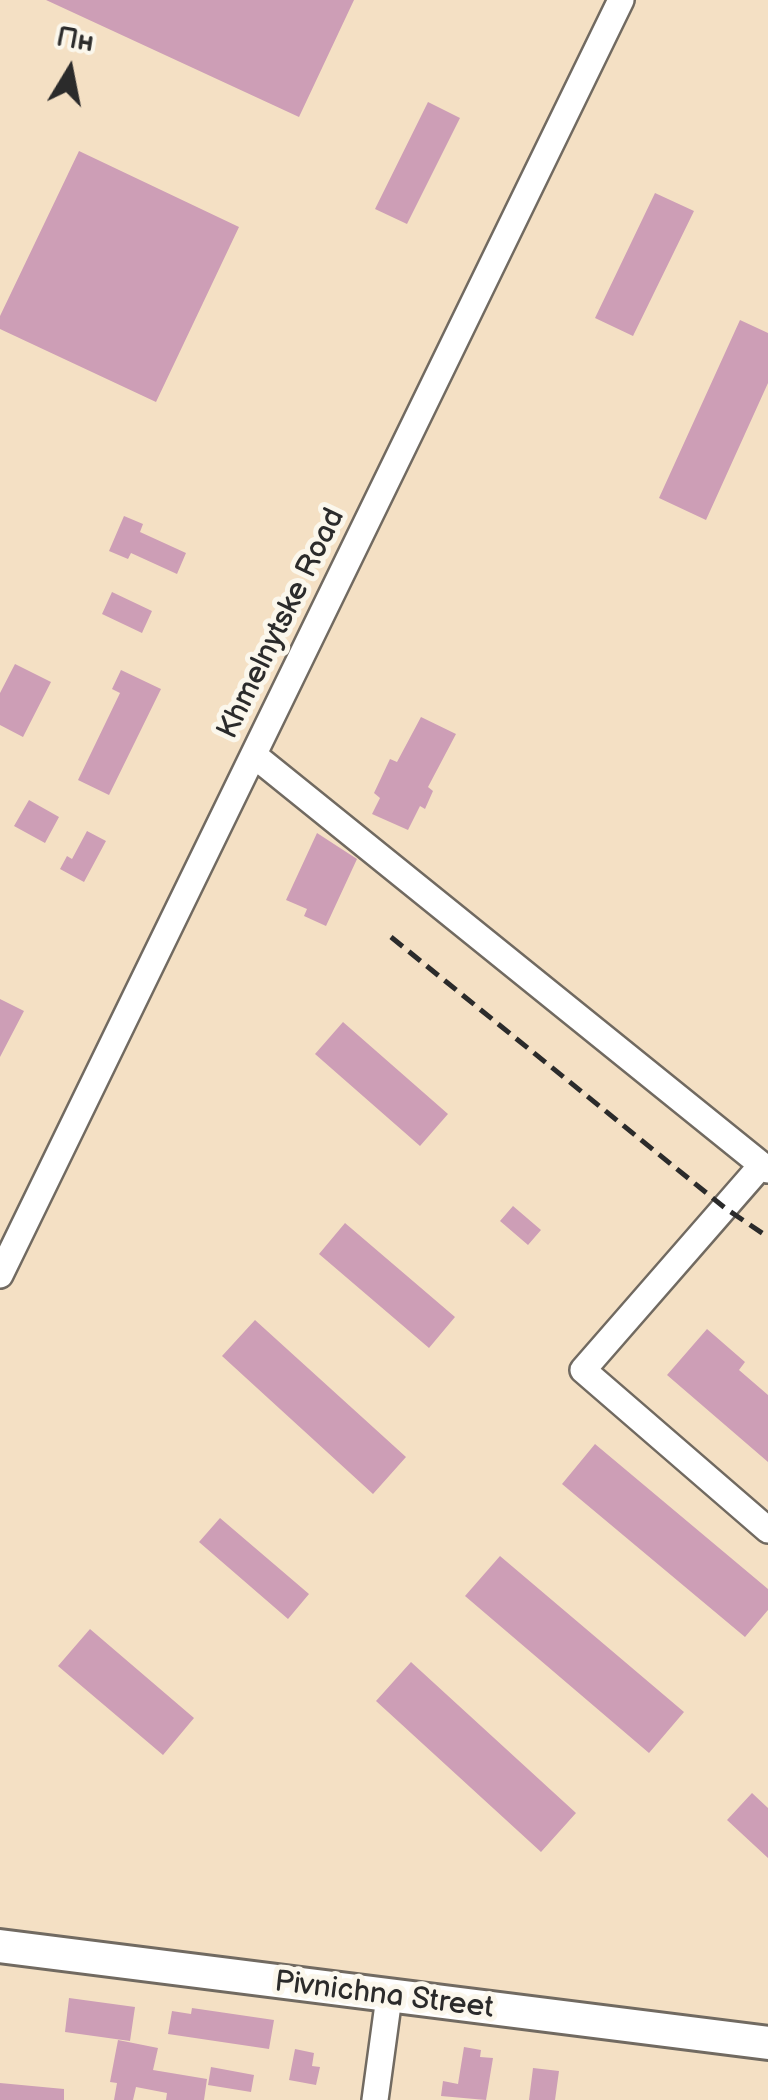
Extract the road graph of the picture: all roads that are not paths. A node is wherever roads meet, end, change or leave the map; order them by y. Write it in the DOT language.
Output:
graph roads {
  1 [pos="621,0"];
  2 [pos="254,756"];
  3 [pos="764,1168"];
  4 [pos="0,1275"];
  5 [pos="768,1530"];
  6 [pos="0,1946"];
  7 [pos="389,1998"];
  8 [pos="768,2043"];
  9 [pos="375,2100"];
  1 -- 2 [label="street, Khmelnytske Road"];
  2 -- 3 [label="street"];
  2 -- 4 [label="street, Khmelnytske Road"];
  3 -- 5 [label="street"];
  6 -- 7 [label="main road, Pivnichna Street"];
  7 -- 8 [label="main road, Pivnichna Street"];
  7 -- 9 [label="street"];
}
